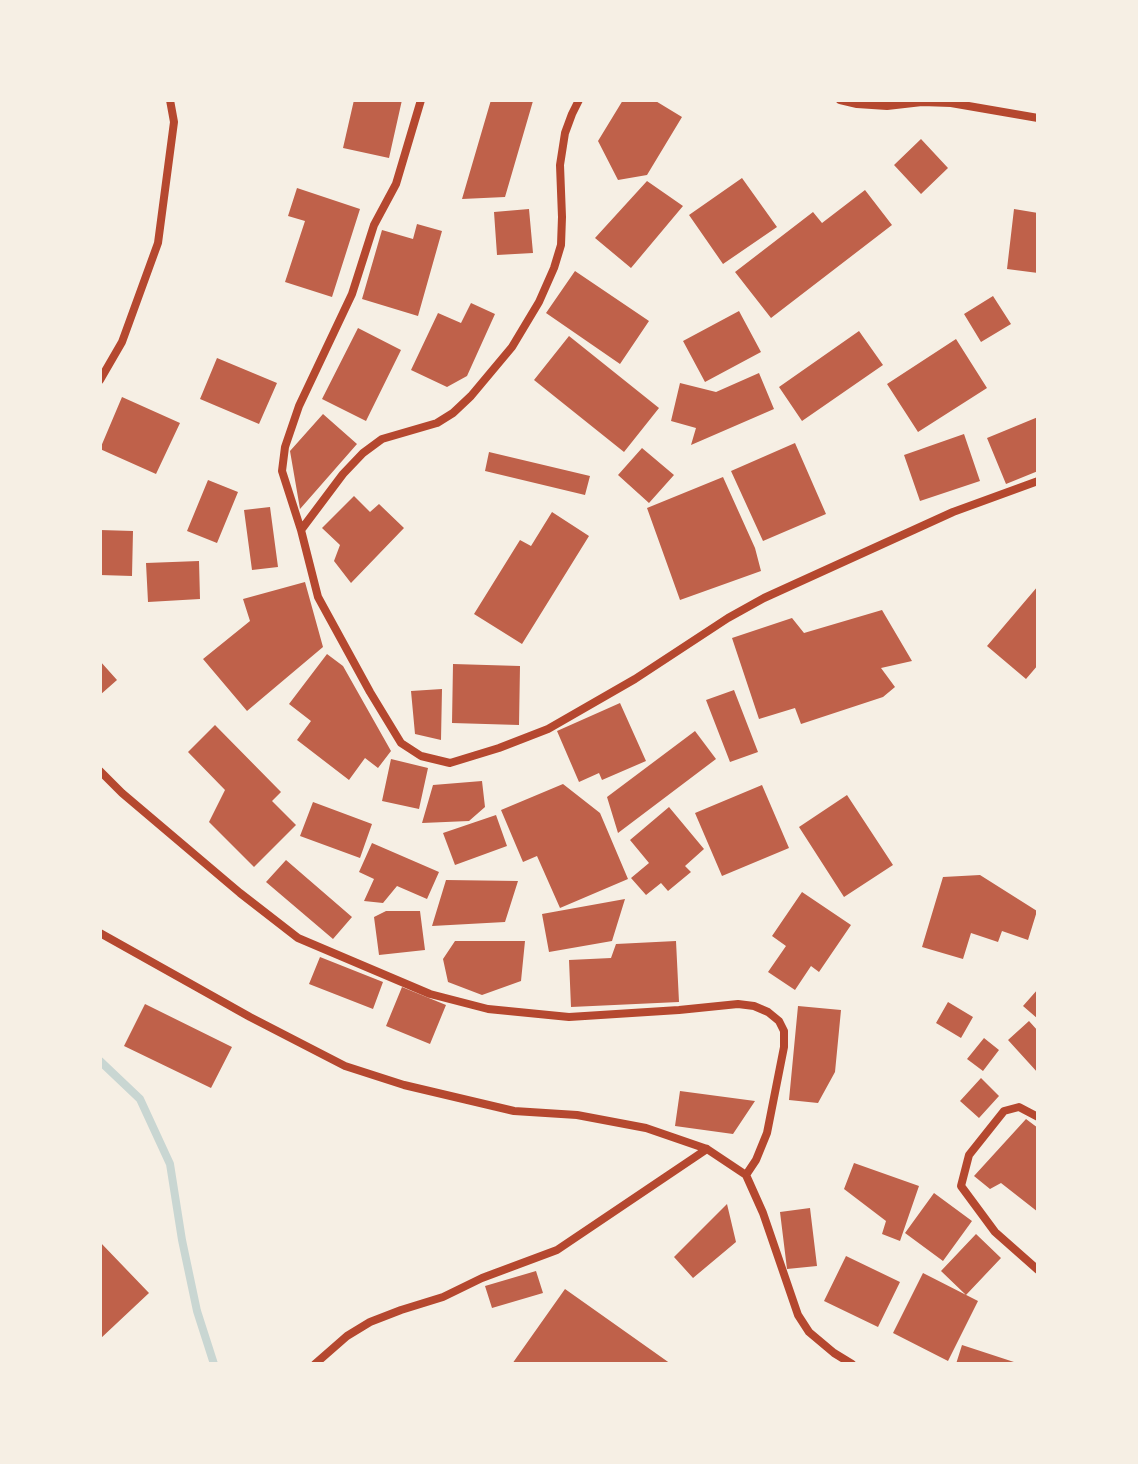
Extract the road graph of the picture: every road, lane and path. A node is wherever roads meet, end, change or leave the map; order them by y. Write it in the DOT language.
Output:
graph roads {
  1 [pos="170,100"];
  2 [pos="421,100"];
  3 [pos="579,100"];
  4 [pos="840,100"];
  5 [pos="1038,118"];
  6 [pos="100,380"];
  7 [pos="1038,481"];
  8 [pos="301,530"];
  9 [pos="100,771"];
  10 [pos="100,933"];
  11 [pos="1038,1117"];
  12 [pos="707,1149"];
  13 [pos="746,1175"];
  14 [pos="1038,1270"];
  15 [pos="315,1364"];
  16 [pos="852,1364"];
  1 -- 6 [label="street"];
  2 -- 8 [label="street"];
  3 -- 8 [label="street"];
  4 -- 5 [label="street"];
  7 -- 8 [label="street"];
  9 -- 13 [label="street"];
  10 -- 12 [label="street"];
  11 -- 14 [label="street"];
  12 -- 13 [label="street"];
  12 -- 15 [label="street"];
  13 -- 16 [label="street"];
}
